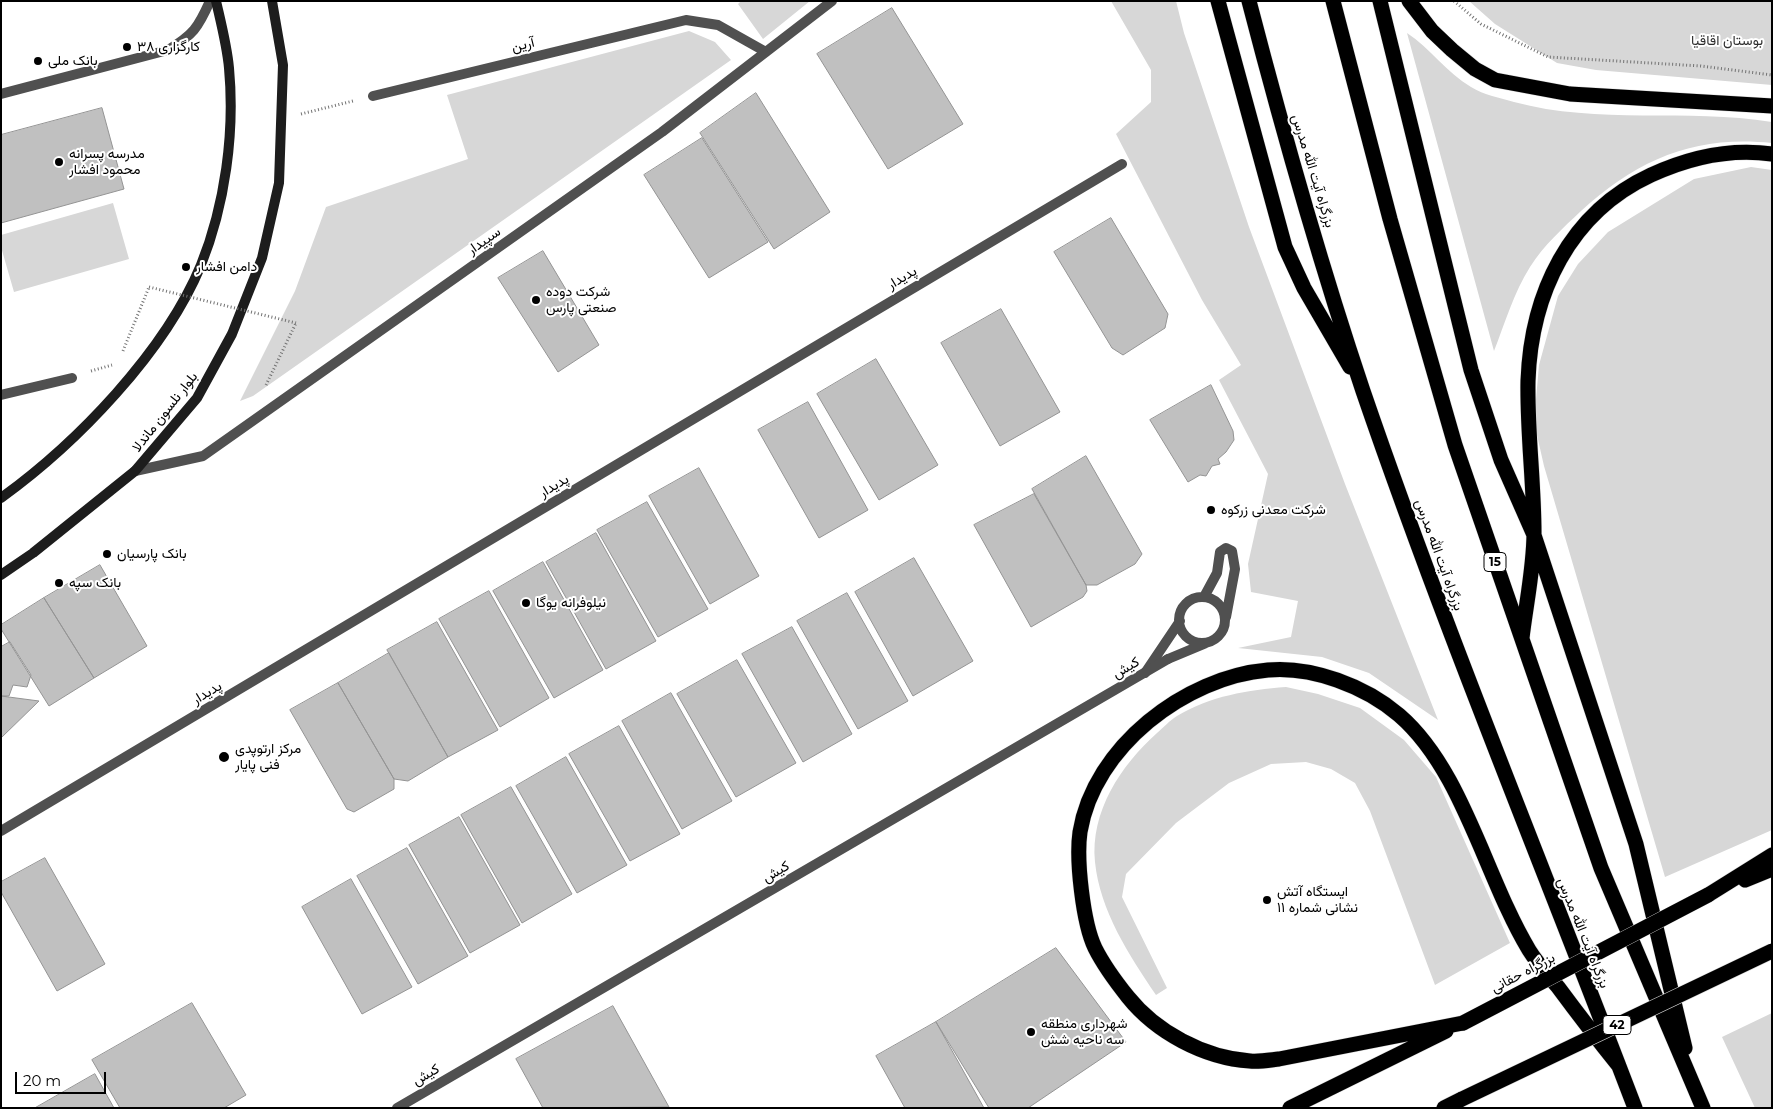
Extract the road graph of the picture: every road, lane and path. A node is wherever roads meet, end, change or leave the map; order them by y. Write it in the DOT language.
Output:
graph roads {
  1 [pos="210,1"];
  2 [pos="216,1"];
  3 [pos="272,1"];
  4 [pos="832,1"];
  5 [pos="1218,1"];
  6 [pos="1249,1"];
  7 [pos="1333,1"];
  8 [pos="1380,1"];
  9 [pos="1409,1"];
  10 [pos="1454,1"];
  11 [pos="766,52"];
  12 [pos="1772,75"];
  13 [pos="1,94"];
  14 [pos="373,96"];
  15 [pos="1772,106"];
  16 [pos="282,120"];
  17 [pos="1772,154"];
  18 [pos="1122,164"];
  19 [pos="121,355"];
  20 [pos="72,378"];
  21 [pos="1362,389"];
  22 [pos="264,391"];
  23 [pos="1,395"];
  24 [pos="135,470"];
  25 [pos="1,498"];
  26 [pos="1534,535"];
  27 [pos="1,575"];
  28 [pos="1204,597"];
  29 [pos="1226,617"];
  30 [pos="1180,621"];
  31 [pos="1522,642"];
  32 [pos="1206,643"];
  33 [pos="1145,673"];
  34 [pos="1,831"];
  35 [pos="1772,855"];
  36 [pos="1772,869"];
  37 [pos="1708,895"];
  38 [pos="1772,951"];
  39 [pos="1463,1022"];
  40 [pos="1619,1066"];
  41 [pos="1694,1086"];
  42 [pos="1459,1103"];
  43 [pos="397,1108"];
  44 [pos="1290,1108"];
  45 [pos="1444,1108"];
  46 [pos="1635,1108"];
  47 [pos="1703,1108"];
  1 -- 13 [label="street"];
  2 -- 25 [label="main road"];
  3 -- 16 [label="main road, بلوار نلسون ماندلا"];
  4 -- 11 [label="street, سپیدار"];
  5 -- 21 [label="highway"];
  6 -- 21 [label="highway, بزرگراه آیت الله مدرس"];
  7 -- 31 [label="highway, 15"];
  8 -- 26 [label="highway"];
  9 -- 15 [label="highway"];
  10 -- 12 [label="path"];
  11 -- 14 [label="street, آرین"];
  11 -- 24 [label="street, سپیدار"];
  14 -- 16 [label="path"];
  16 -- 24 [label="main road, بلوار نلسون ماندلا"];
  17 -- 26 [label="highway"];
  18 -- 34 [label="street, پدیدار"];
  19 -- 22 [label="path, bridge"];
  20 -- 23 [label="street"];
  21 -- 40 [label="highway, بزرگراه آیت الله مدرس"];
  24 -- 27 [label="main road, بلوار نلسون ماندلا"];
  26 -- 31 [label="highway"];
  26 -- 41 [label="highway"];
  28 -- 29 [label="street"];
  28 -- 29 [label="street"];
  28 -- 30 [label="street"];
  29 -- 32 [label="street"];
  30 -- 32 [label="street"];
  30 -- 33 [label="street"];
  31 -- 41 [label="highway, 15"];
  32 -- 33 [label="street, کیش"];
  33 -- 43 [label="street, کیش"];
  35 -- 37 [label="highway"];
  36 -- 37 [label="highway, بزرگراه حقانی"];
  37 -- 39 [label="highway, بزرگراه حقانی, bridge"];
  38 -- 42 [label="highway, 42, bridge"];
  39 -- 40 [label="highway"];
  39 -- 44 [label="highway, بزرگراه حقانی"];
  40 -- 46 [label="highway, بزرگراه آیت الله مدرس"];
  41 -- 47 [label="highway, 15"];
  42 -- 45 [label="highway, 42"];
}
